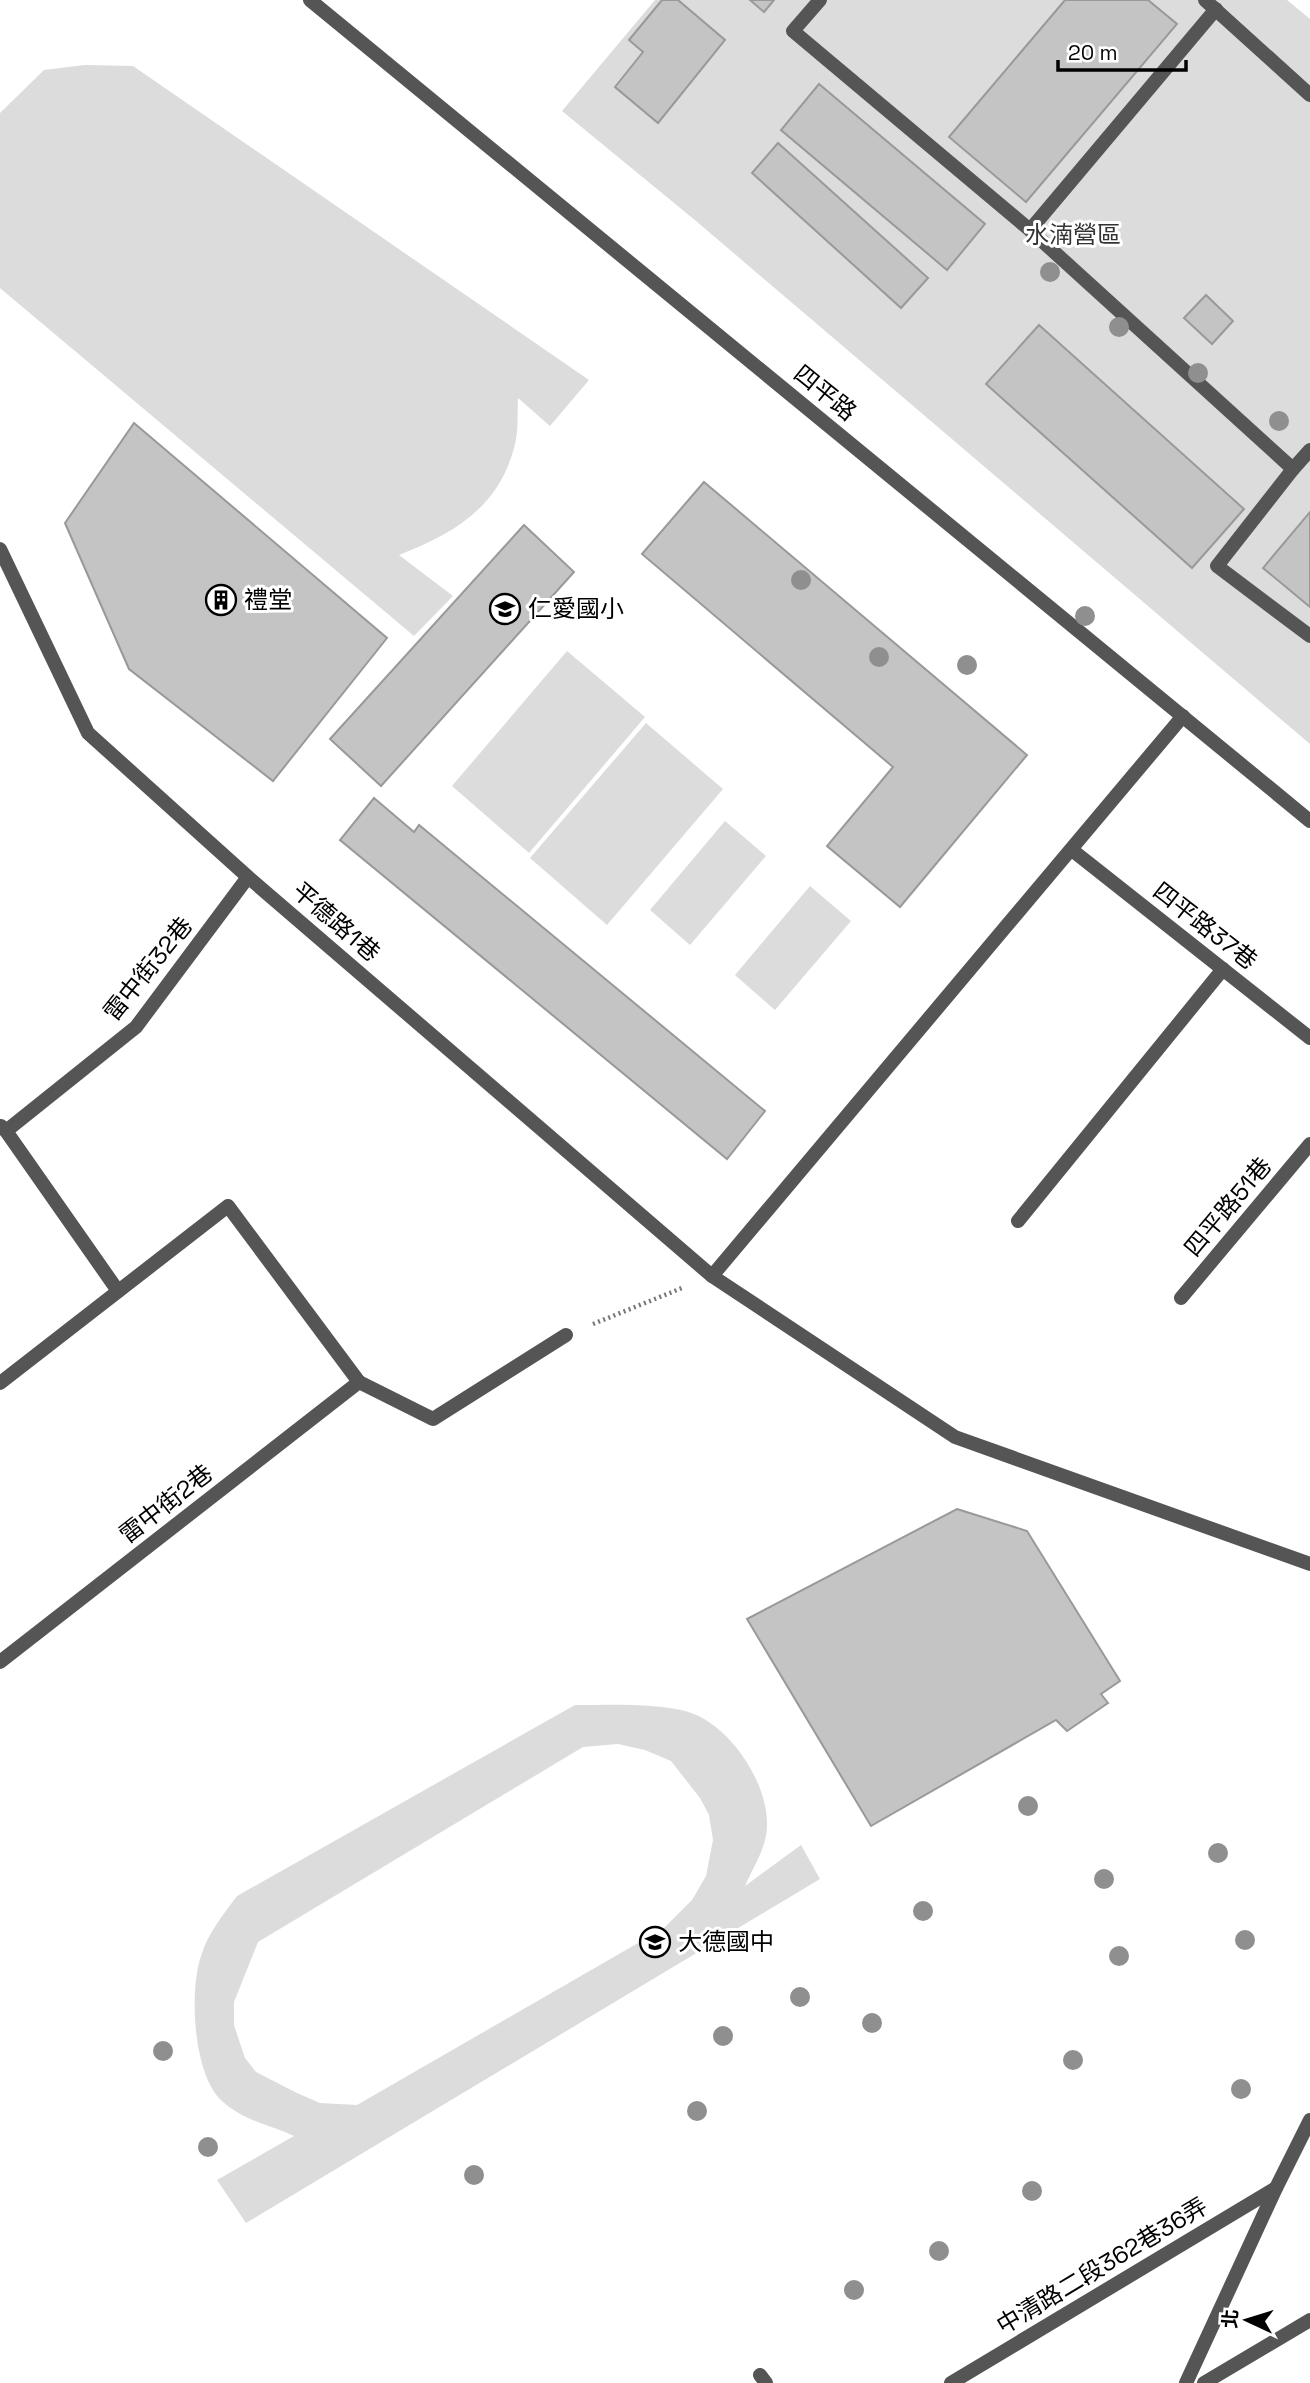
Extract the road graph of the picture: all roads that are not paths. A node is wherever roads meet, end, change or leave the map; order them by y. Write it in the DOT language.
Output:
graph roads {
  1 [pos="310,0"];
  2 [pos="820,0"];
  3 [pos="1211,5"];
  4 [pos="1310,95"];
  5 [pos="1030,230"];
  6 [pos="1310,450"];
  7 [pos="1293,469"];
  8 [pos="0,549"];
  9 [pos="1310,636"];
  10 [pos="1183,716"];
  11 [pos="1310,821"];
  12 [pos="1072,850"];
  13 [pos="248,877"];
  14 [pos="1223,969"];
  15 [pos="1310,1038"];
  16 [pos="3,1128"];
  17 [pos="1310,1144"];
  18 [pos="1018,1222"];
  19 [pos="712,1276"];
  20 [pos="117,1291"];
  21 [pos="1181,1298"];
  22 [pos="566,1335"];
  23 [pos="0,1382"];
  24 [pos="359,1382"];
  25 [pos="1310,1564"];
  26 [pos="0,1662"];
  27 [pos="1310,2120"];
  28 [pos="1276,2188"];
  29 [pos="1310,2320"];
  30 [pos="951,2383"];
  31 [pos="1186,2383"];
  32 [pos="1204,2383"];
  1 -- 10 [label="street, 四平路"];
  2 -- 5 [label="street"];
  3 -- 4 [label="street"];
  3 -- 5 [label="street"];
  5 -- 7 [label="street"];
  6 -- 7 [label="street"];
  7 -- 9 [label="street"];
  8 -- 13 [label="street, 平德路1巷"];
  10 -- 11 [label="street, 四平路"];
  10 -- 12 [label="street"];
  12 -- 14 [label="street, 四平路37巷"];
  12 -- 19 [label="street"];
  13 -- 16 [label="street, 雷中街32巷"];
  13 -- 19 [label="street, 平德路1巷"];
  14 -- 15 [label="street, 四平路37巷"];
  14 -- 18 [label="street"];
  16 -- 20 [label="street, 雷中街32巷"];
  17 -- 21 [label="street, 四平路51巷"];
  19 -- 25 [label="street, 平德路1巷"];
  20 -- 23 [label="street"];
  20 -- 24 [label="street"];
  22 -- 24 [label="street"];
  24 -- 26 [label="street, 雷中街2巷"];
  27 -- 28 [label="street"];
  28 -- 30 [label="street, 中清路二段362巷36弄"];
  28 -- 31 [label="street"];
  29 -- 32 [label="street"];
}
